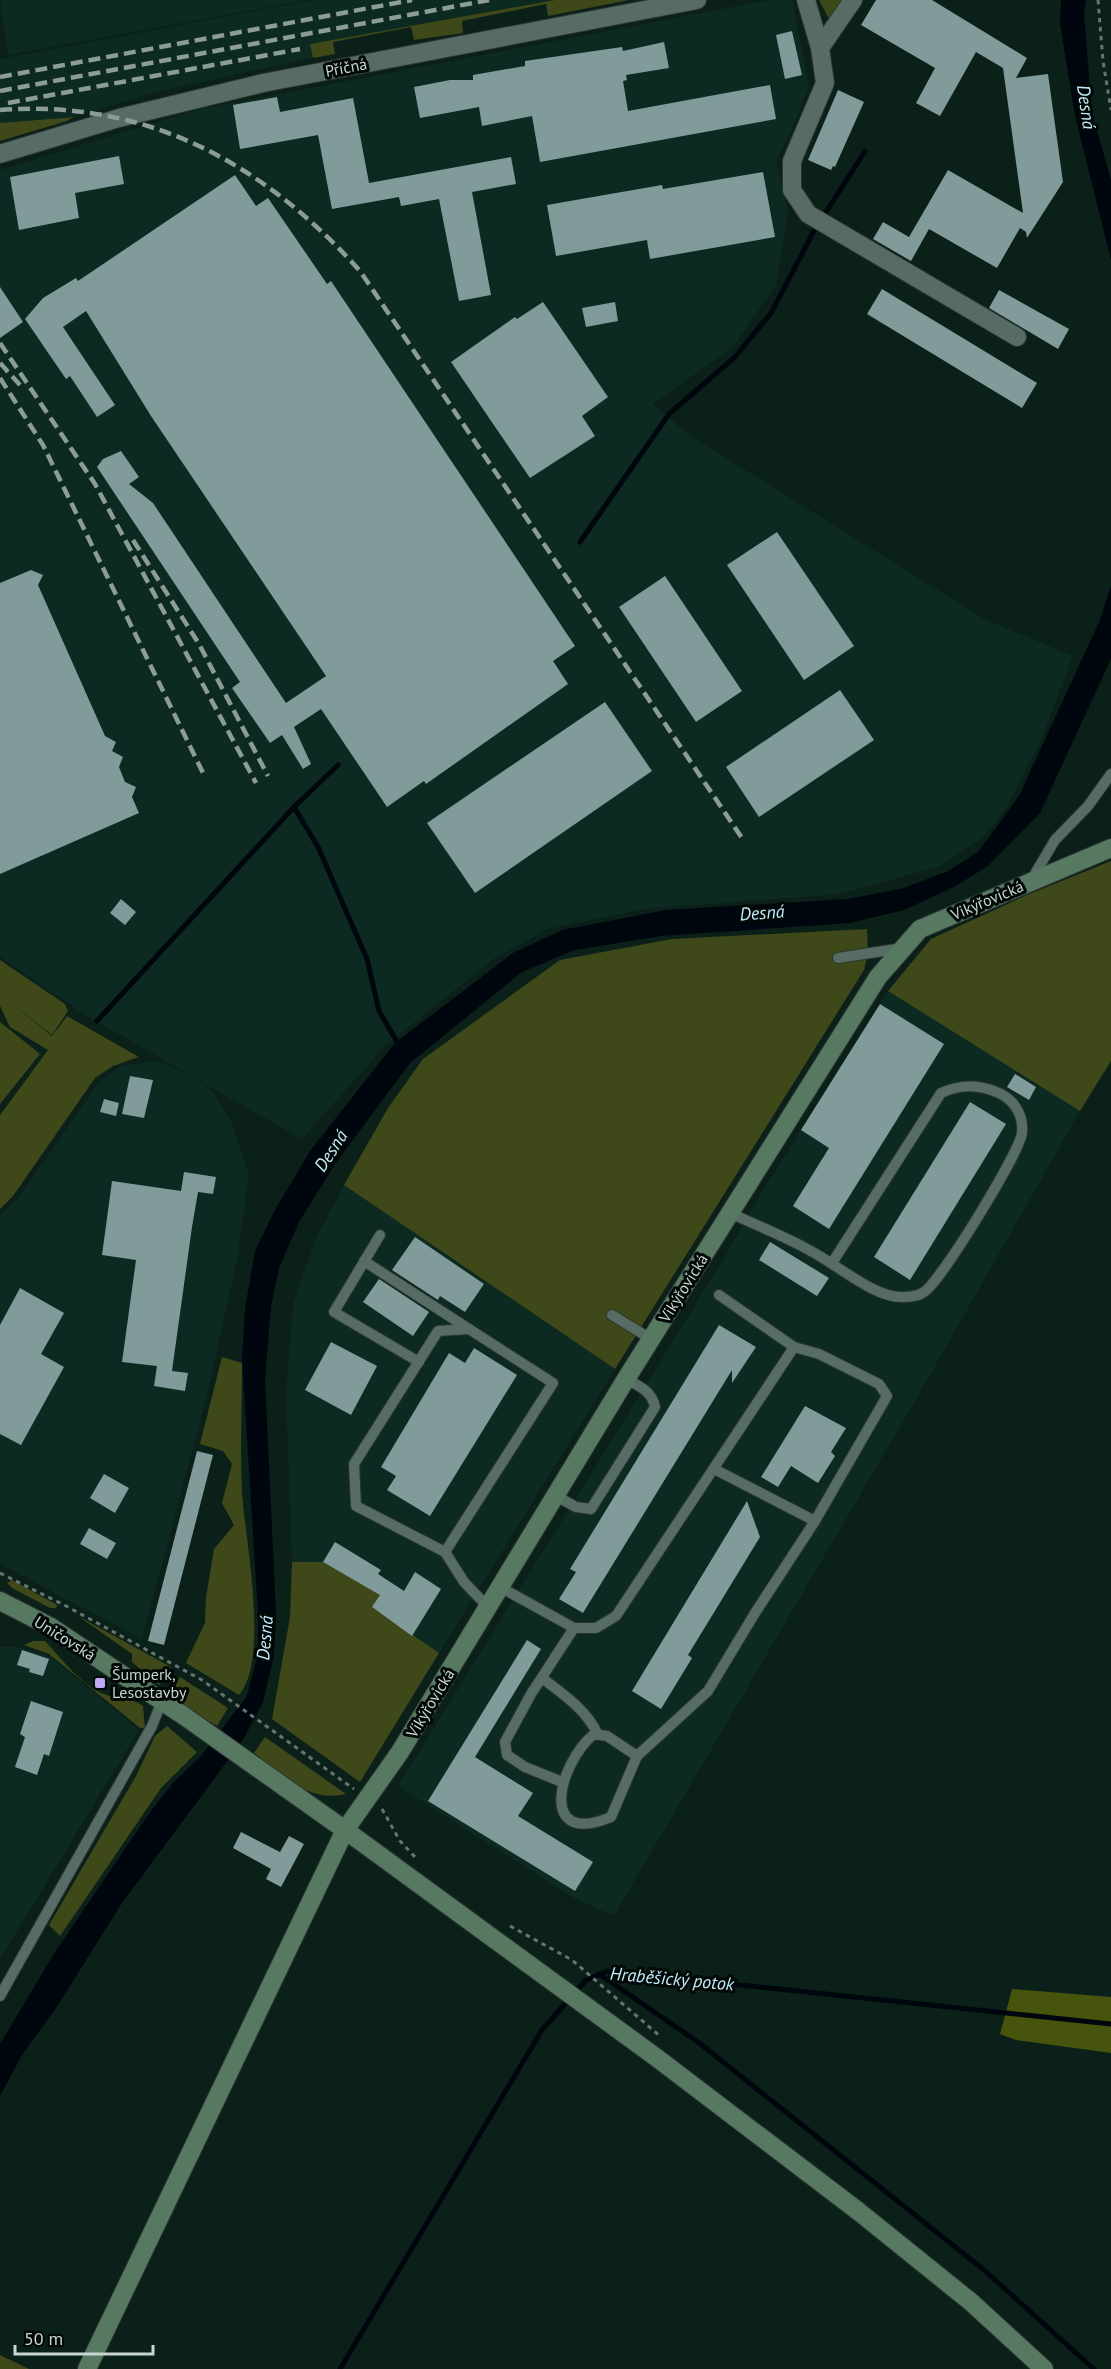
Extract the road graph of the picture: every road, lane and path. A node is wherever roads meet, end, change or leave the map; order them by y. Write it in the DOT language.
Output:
graph roads {
  1 [pos="697,0"];
  2 [pos="806,0"];
  3 [pos="853,0"];
  4 [pos="1098,0"];
  5 [pos="820,48"];
  6 [pos="1111,110"];
  7 [pos="0,154"];
  8 [pos="1017,337"];
  9 [pos="1111,774"];
  10 [pos="1111,848"];
  11 [pos="1030,882"];
  12 [pos="904,948"];
  13 [pos="838,958"];
  14 [pos="730,1213"];
  15 [pos="380,1234"];
  16 [pos="364,1261"];
  17 [pos="832,1263"];
  18 [pos="719,1295"];
  19 [pos="612,1315"];
  20 [pos="469,1329"];
  21 [pos="651,1339"];
  22 [pos="794,1347"];
  23 [pos="419,1362"];
  24 [pos="626,1379"];
  25 [pos="714,1469"];
  26 [pos="556,1496"];
  27 [pos="815,1521"];
  28 [pos="445,1552"];
  29 [pos="0,1573"];
  30 [pos="500,1587"];
  31 [pos="0,1601"];
  32 [pos="488,1607"];
  33 [pos="574,1628"];
  34 [pos="542,1678"];
  35 [pos="162,1701"];
  36 [pos="598,1735"];
  37 [pos="637,1756"];
  38 [pos="562,1782"];
  39 [pos="366,1798"];
  40 [pos="345,1830"];
  41 [pos="417,1859"];
  42 [pos="508,1925"];
  43 [pos="605,1988"];
  44 [pos="0,1996"];
  45 [pos="87,2369"];
  46 [pos="1044,2369"];
  1 -- 7 [label="street, Příčná"];
  2 -- 5 [label="street"];
  3 -- 5 [label="street"];
  4 -- 6 [label="path"];
  5 -- 8 [label="street"];
  9 -- 11 [label="lane"];
  10 -- 11 [label="street, Vikýřovická"];
  11 -- 12 [label="street, Vikýřovická"];
  12 -- 13 [label="lane"];
  12 -- 14 [label="street, Vikýřovická"];
  14 -- 17 [label="lane"];
  14 -- 21 [label="street, Vikýřovická"];
  15 -- 16 [label="lane"];
  16 -- 20 [label="lane"];
  16 -- 23 [label="lane"];
  17 -- 17 [label="lane"];
  18 -- 22 [label="lane"];
  19 -- 21 [label="lane"];
  20 -- 23 [label="lane"];
  20 -- 28 [label="lane"];
  21 -- 24 [label="street, Vikýřovická"];
  22 -- 25 [label="lane"];
  22 -- 27 [label="lane"];
  23 -- 28 [label="lane"];
  24 -- 26 [label="street, Vikýřovická"];
  24 -- 26 [label="lane"];
  25 -- 27 [label="lane"];
  25 -- 33 [label="lane"];
  26 -- 30 [label="street, Vikýřovická"];
  27 -- 37 [label="lane"];
  28 -- 32 [label="lane"];
  29 -- 39 [label="path"];
  30 -- 32 [label="street, Vikýřovická"];
  30 -- 33 [label="lane"];
  31 -- 35 [label="street, Uničovská"];
  32 -- 39 [label="street, Vikýřovická"];
  33 -- 34 [label="lane"];
  34 -- 36 [label="lane"];
  34 -- 38 [label="lane"];
  35 -- 40 [label="street, Uničovská"];
  35 -- 44 [label="lane"];
  36 -- 37 [label="lane"];
  36 -- 38 [label="lane"];
  37 -- 38 [label="lane"];
  39 -- 40 [label="street, Vikýřovická"];
  39 -- 41 [label="path"];
  40 -- 45 [label="street, Vikýřovická"];
  40 -- 46 [label="street, Uničovská"];
  42 -- 43 [label="path"];
}
